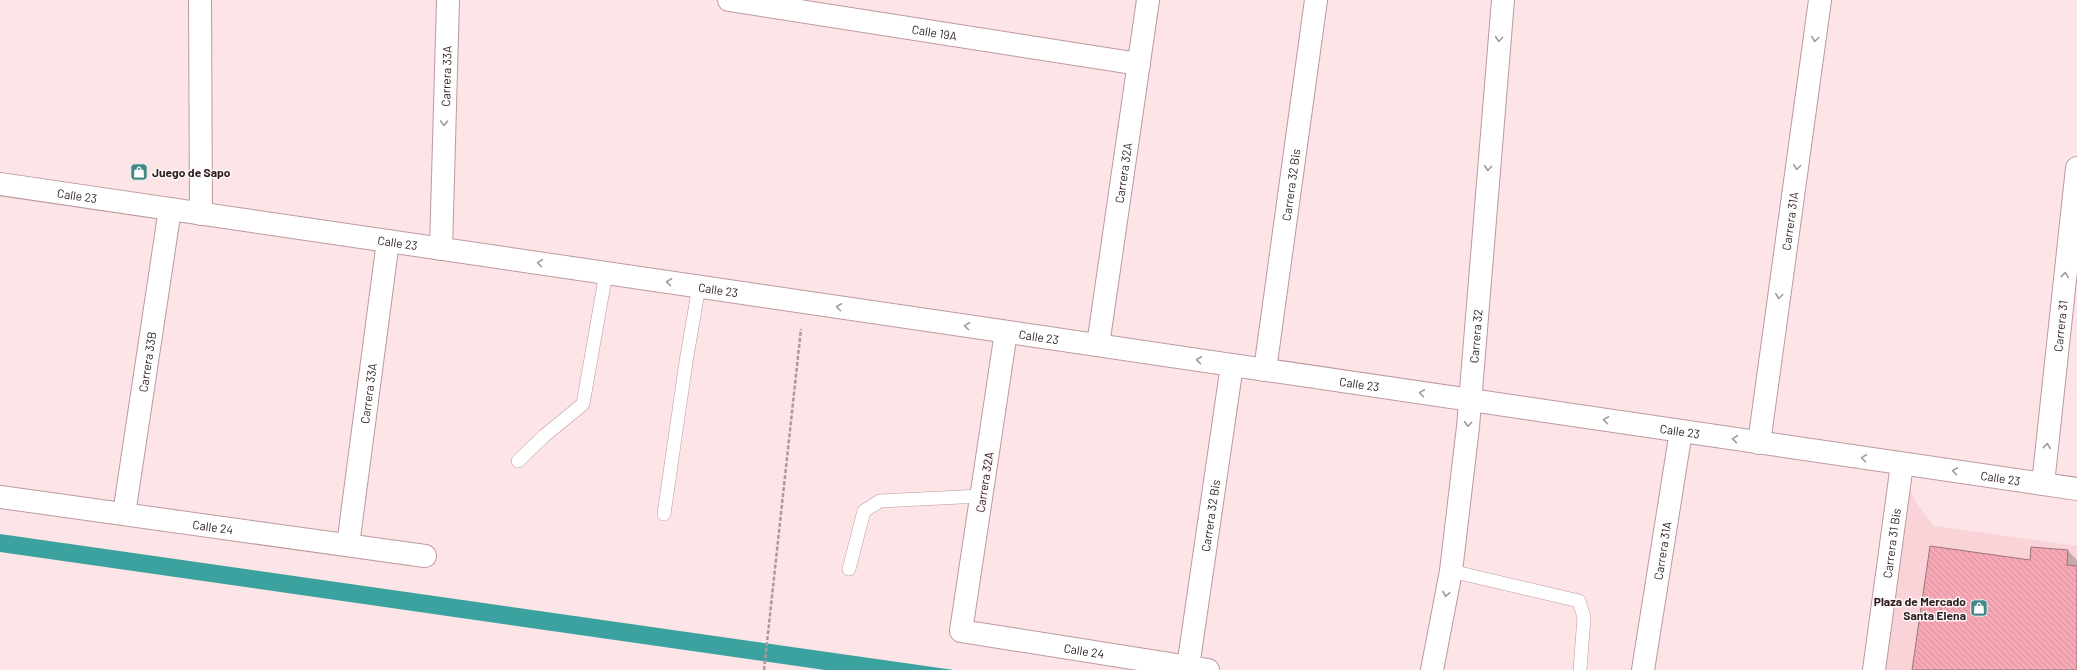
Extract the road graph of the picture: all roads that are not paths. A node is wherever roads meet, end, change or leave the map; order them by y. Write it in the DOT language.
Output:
graph roads {
  1 [pos="200,0"];
  2 [pos="448,0"];
  3 [pos="729,0"];
  4 [pos="1148,0"];
  5 [pos="1316,0"];
  6 [pos="1502,0"];
  7 [pos="1820,0"];
  8 [pos="1139,64"];
  9 [pos="2077,168"];
  10 [pos="0,184"];
  11 [pos="170,209"];
  12 [pos="201,214"];
  13 [pos="388,241"];
  14 [pos="441,249"];
  15 [pos="606,273"];
  16 [pos="698,286"];
  17 [pos="1006,332"];
  18 [pos="1098,345"];
  19 [pos="1232,365"];
  20 [pos="1265,370"];
  21 [pos="1470,400"];
  22 [pos="1681,431"];
  23 [pos="1760,443"];
  24 [pos="518,461"];
  25 [pos="1902,464"];
  26 [pos="2043,484"];
  27 [pos="2077,489"];
  28 [pos="981,496"];
  29 [pos="0,497"];
  30 [pos="124,514"];
  31 [pos="664,514"];
  32 [pos="348,545"];
  33 [pos="426,556"];
  34 [pos="849,570"];
  35 [pos="1451,571"];
  36 [pos="961,631"];
  37 [pos="1198,668"];
  38 [pos="1432,670"];
  39 [pos="1580,670"];
  40 [pos="1643,670"];
  41 [pos="1874,670"];
  1 -- 12 [label="street"];
  2 -- 14 [label="street, Carrera 33A, one-way"];
  3 -- 8 [label="street, Calle 19A"];
  4 -- 8 [label="street, Carrera 32A"];
  5 -- 20 [label="street, Carrera 32 Bis"];
  6 -- 21 [label="street, Carrera 32, one-way"];
  7 -- 23 [label="street, Carrera 31A, one-way"];
  8 -- 18 [label="street, Carrera 32A"];
  26 -- 9 [label="street, Carrera 31, one-way"];
  10 -- 11 [label="street, Calle 23"];
  11 -- 12 [label="street, Calle 23"];
  11 -- 30 [label="street, Carrera 33B"];
  12 -- 13 [label="street, Calle 23"];
  13 -- 14 [label="street, Calle 23"];
  13 -- 32 [label="street, Carrera 33A"];
  15 -- 14 [label="street, Calle 23, one-way"];
  16 -- 15 [label="street, Calle 23, one-way"];
  15 -- 24 [label="lane"];
  17 -- 16 [label="street, Calle 23, one-way"];
  16 -- 31 [label="lane"];
  17 -- 18 [label="street, Calle 23"];
  17 -- 28 [label="street, Carrera 32A"];
  19 -- 18 [label="street, Calle 23, one-way"];
  19 -- 20 [label="street, Calle 23"];
  19 -- 37 [label="street, Carrera 32 Bis"];
  21 -- 20 [label="street, Calle 23, one-way"];
  22 -- 21 [label="street, Calle 23, one-way"];
  21 -- 35 [label="street, Carrera 32, one-way"];
  23 -- 22 [label="street, Calle 23, one-way"];
  22 -- 40 [label="street, Carrera 31A"];
  25 -- 23 [label="street, Calle 23, one-way"];
  26 -- 25 [label="street, Calle 23, one-way"];
  25 -- 41 [label="street, Carrera 31 Bis"];
  26 -- 27 [label="street, Calle 23"];
  28 -- 34 [label="lane"];
  28 -- 36 [label="street, Carrera 32A"];
  29 -- 30 [label="street, Calle 24"];
  30 -- 32 [label="street, Calle 24"];
  32 -- 33 [label="street, Calle 24"];
  35 -- 38 [label="street, Carrera 32, one-way"];
  35 -- 39 [label="lane"];
  36 -- 37 [label="street, Calle 24"];
}
